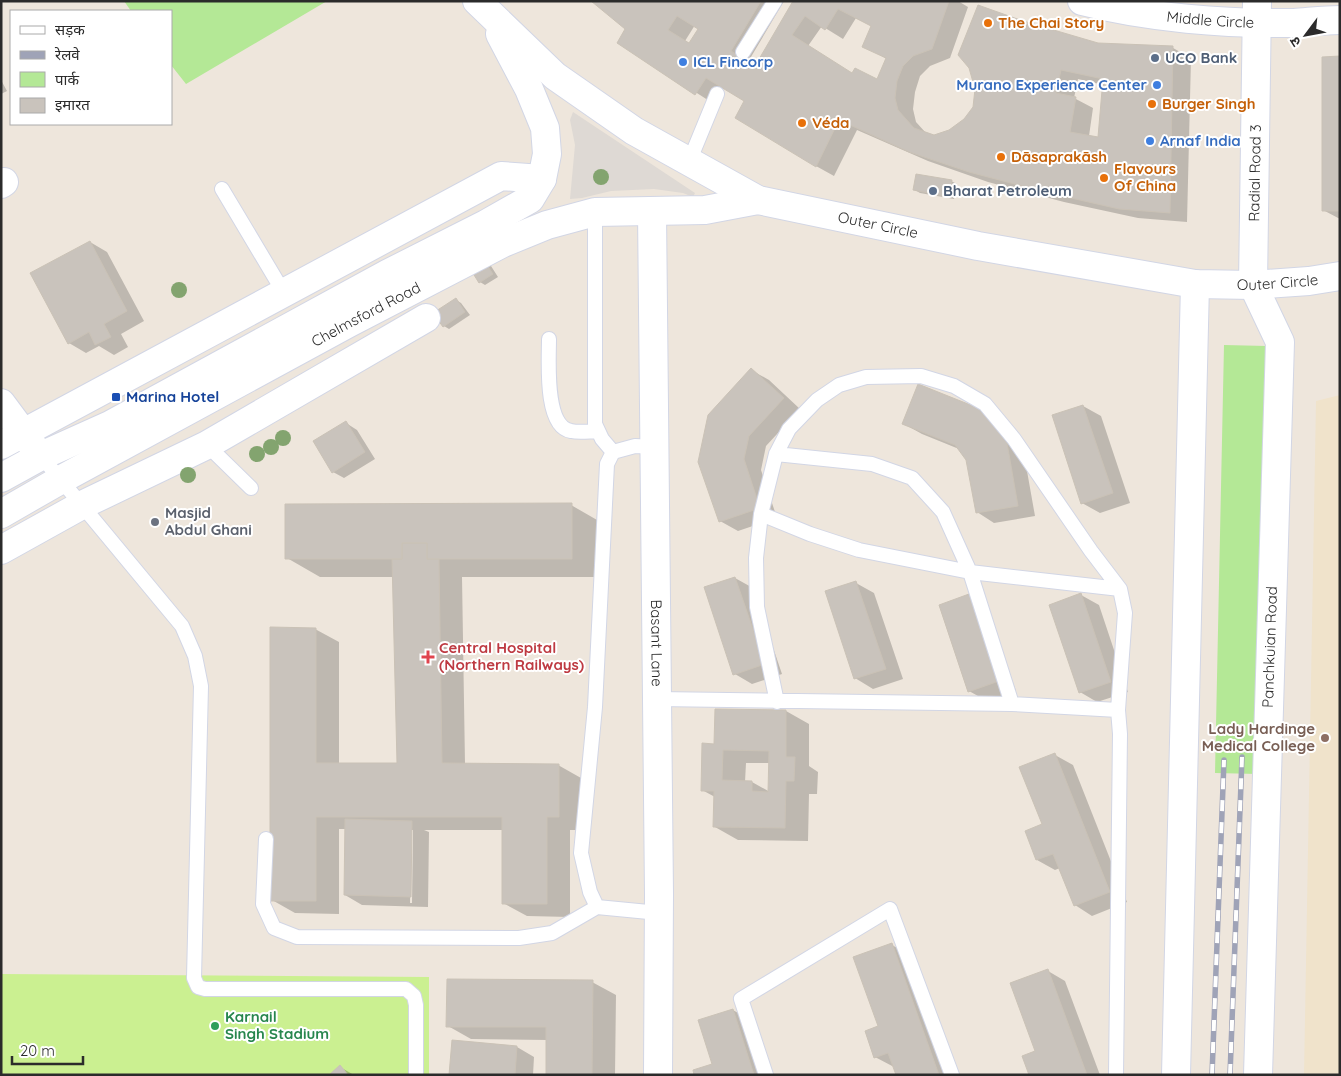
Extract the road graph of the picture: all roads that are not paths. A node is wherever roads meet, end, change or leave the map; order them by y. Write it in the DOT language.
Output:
graph roads {
  1 [pos="775,1"];
  2 [pos="1082,1"];
  3 [pos="484,8"];
  4 [pos="1257,12"];
  5 [pos="1340,20"];
  6 [pos="743,52"];
  7 [pos="717,94"];
  8 [pos="689,162"];
  9 [pos="222,189"];
  10 [pos="536,189"];
  11 [pos="758,200"];
  12 [pos="652,211"];
  13 [pos="595,212"];
  14 [pos="547,224"];
  15 [pos="1340,276"];
  16 [pos="1195,284"];
  17 [pos="1253,284"];
  18 [pos="284,293"];
  19 [pos="426,318"];
  20 [pos="549,340"];
  21 [pos="1,404"];
  22 [pos="598,431"];
  23 [pos="12,439"];
  24 [pos="207,445"];
  25 [pos="654,447"];
  26 [pos="613,452"];
  27 [pos="776,454"];
  28 [pos="41,456"];
  29 [pos="1,478"];
  30 [pos="62,479"];
  31 [pos="250,488"];
  32 [pos="82,505"];
  33 [pos="1,514"];
  34 [pos="761,514"];
  35 [pos="1,550"];
  36 [pos="970,572"];
  37 [pos="1120,588"];
  38 [pos="657,699"];
  39 [pos="777,702"];
  40 [pos="1012,704"];
  41 [pos="1118,710"];
  42 [pos="266,839"];
  43 [pos="597,907"];
  44 [pos="658,913"];
  45 [pos="416,1075"];
  46 [pos="658,1075"];
  47 [pos="766,1075"];
  48 [pos="952,1075"];
  49 [pos="1116,1075"];
  50 [pos="1176,1075"];
  51 [pos="1258,1075"];
  1 -- 6 [label="lane"];
  2 -- 4 [label="main road, Middle Circle"];
  3 -- 8 [label="main road, Outer Circle"];
  3 -- 10 [label="main road"];
  4 -- 5 [label="main road, Middle Circle"];
  4 -- 17 [label="main road, Radial Road 3"];
  7 -- 8 [label="lane"];
  8 -- 11 [label="main road, Outer Circle"];
  9 -- 18 [label="lane"];
  10 -- 14 [label="main road"];
  10 -- 18 [label="main road"];
  10 -- 28 [label="main road, Chelmsford Road"];
  11 -- 12 [label="main road, Chelmsford Road"];
  11 -- 16 [label="main road, Outer Circle"];
  12 -- 13 [label="main road, Chelmsford Road"];
  12 -- 25 [label="main road, Basant Lane"];
  13 -- 14 [label="main road, Chelmsford Road"];
  13 -- 22 [label="lane"];
  14 -- 30 [label="main road, Chelmsford Road"];
  15 -- 17 [label="main road, Outer Circle"];
  16 -- 17 [label="main road, Outer Circle"];
  16 -- 50 [label="main road"];
  17 -- 51 [label="main road, Panchkuian Road"];
  18 -- 23 [label="main road"];
  19 -- 24 [label="main road"];
  20 -- 22 [label="lane"];
  21 -- 23 [label="main road"];
  22 -- 26 [label="lane"];
  23 -- 28 [label="main road"];
  24 -- 31 [label="lane"];
  24 -- 32 [label="main road"];
  25 -- 26 [label="lane"];
  25 -- 38 [label="main road, Basant Lane"];
  26 -- 43 [label="lane"];
  27 -- 34 [label="lane"];
  27 -- 36 [label="lane"];
  27 -- 37 [label="lane"];
  28 -- 29 [label="main road, Chelmsford Road"];
  28 -- 30 [label="lane"];
  30 -- 32 [label="lane"];
  30 -- 33 [label="main road, Chelmsford Road"];
  32 -- 35 [label="main road"];
  32 -- 45 [label="lane"];
  34 -- 36 [label="lane"];
  34 -- 39 [label="lane"];
  36 -- 37 [label="lane"];
  36 -- 40 [label="lane"];
  37 -- 41 [label="lane"];
  38 -- 39 [label="lane"];
  38 -- 44 [label="main road, Basant Lane"];
  39 -- 40 [label="lane"];
  40 -- 41 [label="lane"];
  41 -- 49 [label="lane"];
  42 -- 43 [label="lane"];
  43 -- 44 [label="lane"];
  44 -- 46 [label="main road, Basant Lane"];
  47 -- 48 [label="lane"];
}
